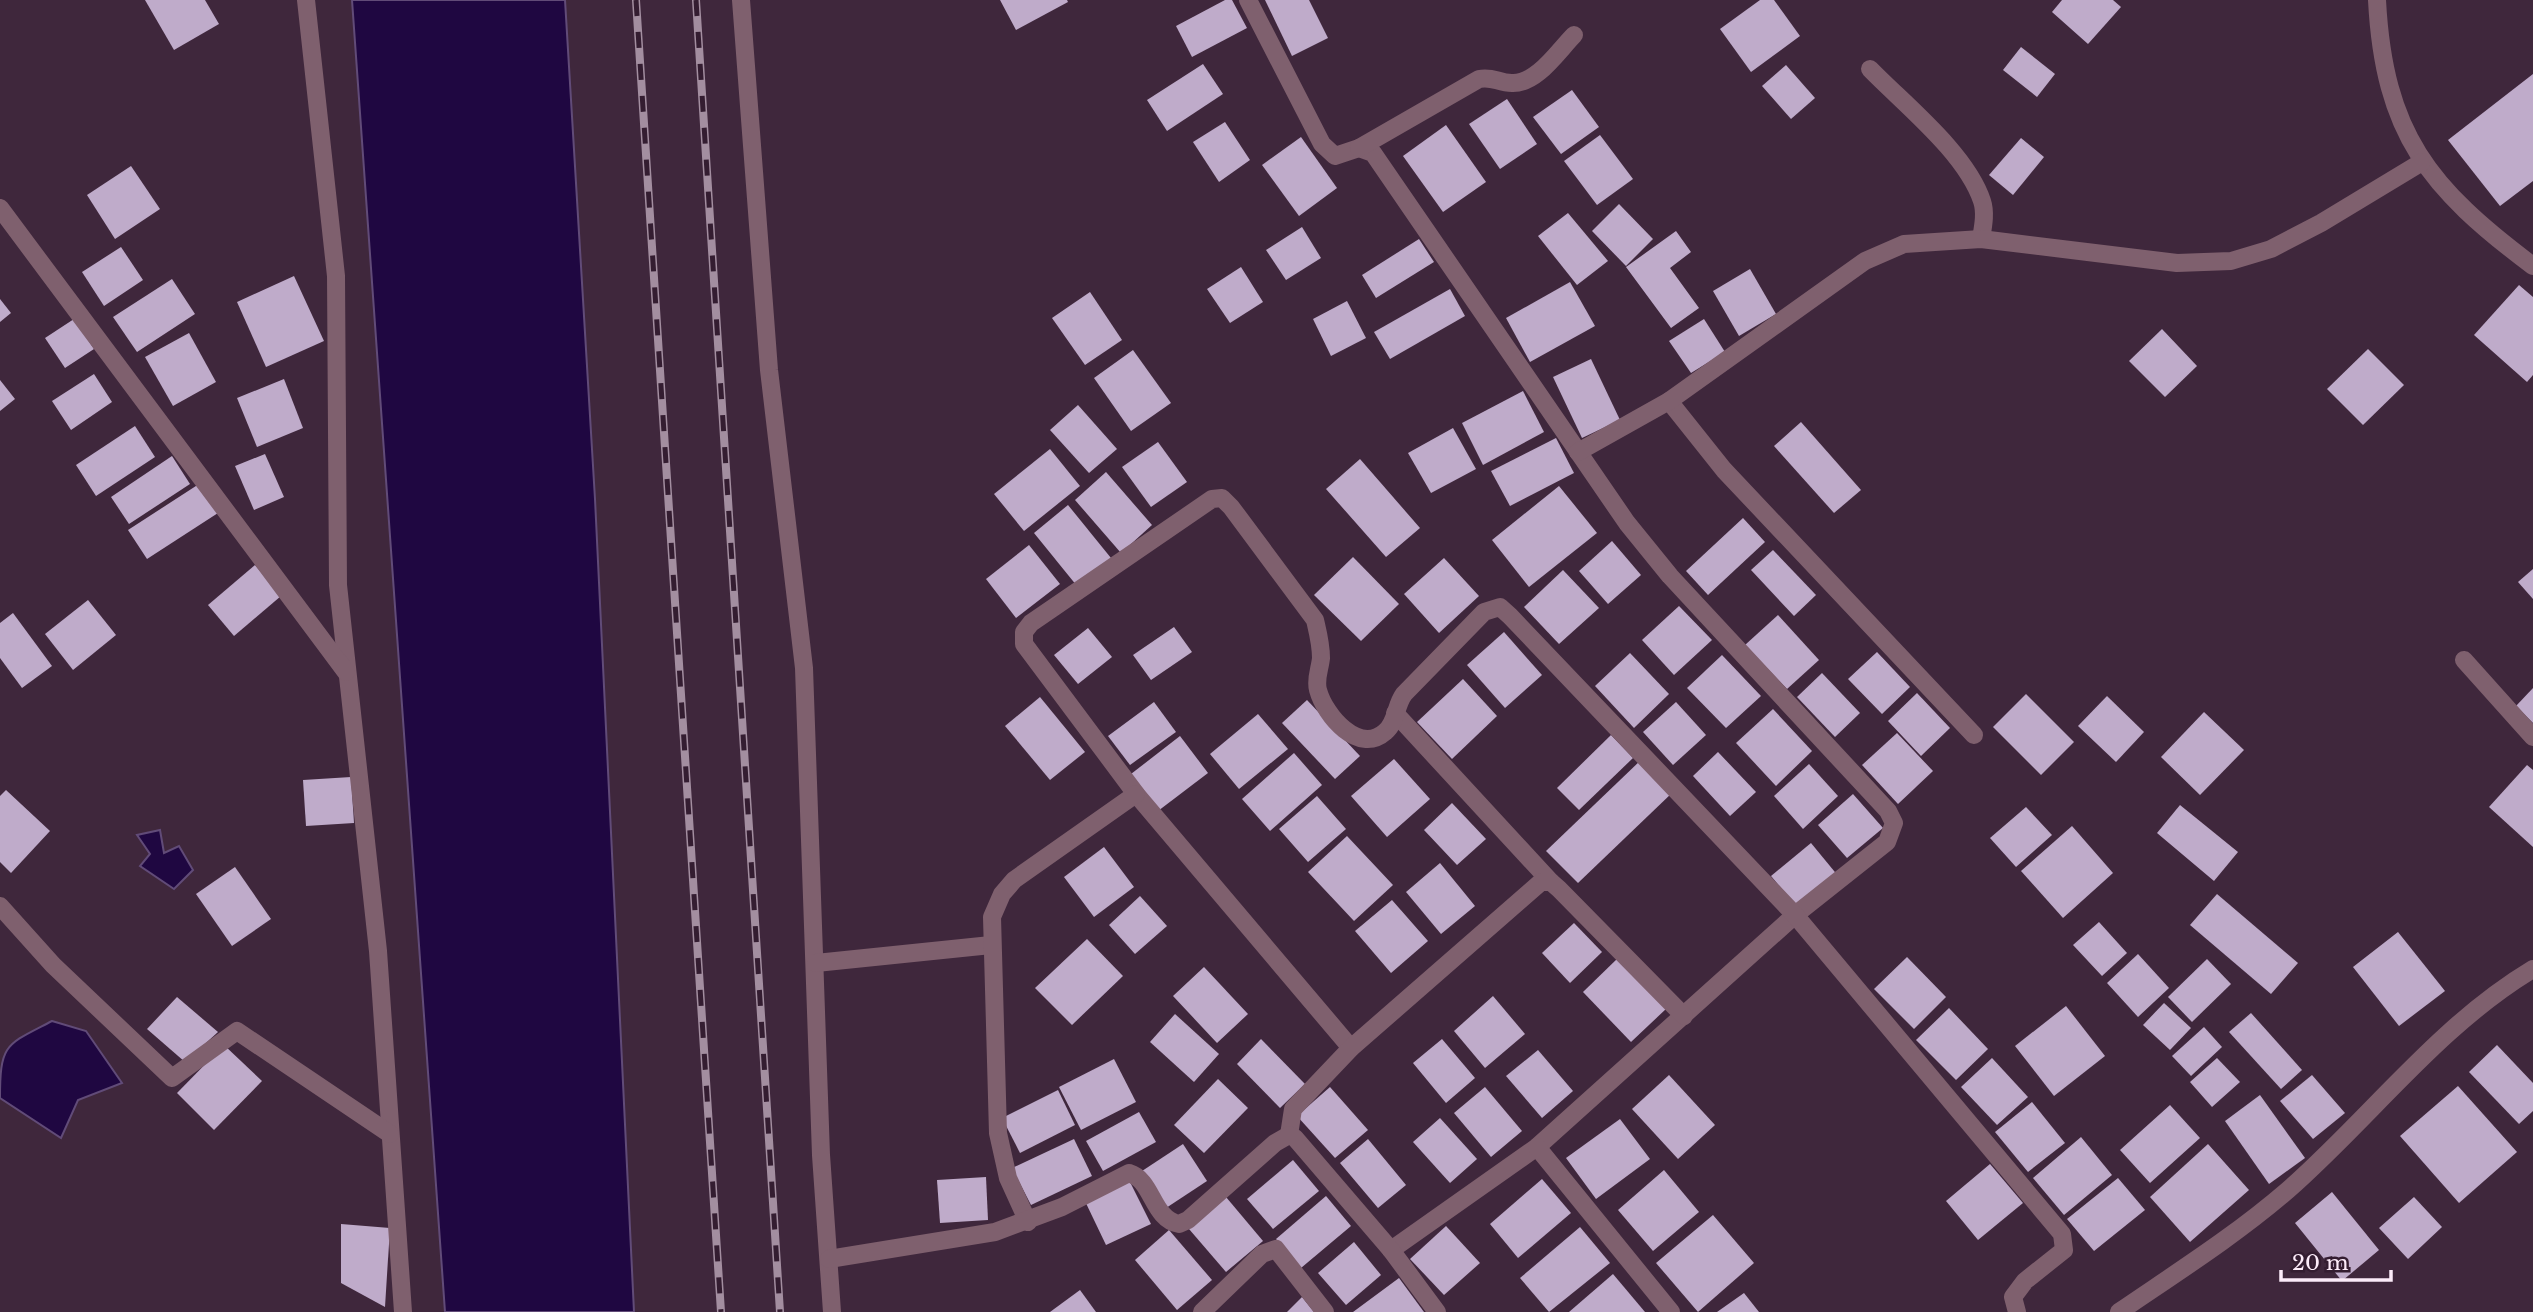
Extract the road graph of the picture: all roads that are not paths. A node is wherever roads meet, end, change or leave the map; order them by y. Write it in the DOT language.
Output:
graph roads {
  1 [pos="306,0"];
  2 [pos="741,0"];
  3 [pos="1248,0"];
  4 [pos="2377,0"];
  5 [pos="1574,35"];
  6 [pos="1870,69"];
  7 [pos="1359,148"];
  8 [pos="2422,162"];
  9 [pos="0,208"];
  10 [pos="1981,239"];
  11 [pos="2533,266"];
  12 [pos="1669,401"];
  13 [pos="1578,452"];
  14 [pos="2464,660"];
  15 [pos="346,672"];
  16 [pos="1395,713"];
  17 [pos="1974,735"];
  18 [pos="2533,737"];
  19 [pos="1136,793"];
  20 [pos="1551,881"];
  21 [pos="0,906"];
  22 [pos="1795,915"];
  23 [pos="990,945"];
  24 [pos="816,963"];
  25 [pos="2533,969"];
  26 [pos="1684,1016"];
  27 [pos="1352,1048"];
  28 [pos="390,1134"];
  29 [pos="1289,1135"];
  30 [pos="1537,1147"];
  31 [pos="1027,1222"];
  32 [pos="1391,1250"];
  33 [pos="829,1259"];
  34 [pos="403,1312"];
  35 [pos="832,1312"];
  36 [pos="1202,1312"];
  37 [pos="1325,1312"];
  38 [pos="1437,1312"];
  39 [pos="1671,1312"];
  40 [pos="2017,1312"];
  41 [pos="2119,1312"];
  1 -- 15 [label="street"];
  2 -- 24 [label="street"];
  3 -- 7 [label="street"];
  4 -- 8 [label="street"];
  5 -- 7 [label="street"];
  6 -- 10 [label="street"];
  7 -- 13 [label="street"];
  8 -- 10 [label="street"];
  8 -- 11 [label="street"];
  9 -- 15 [label="street"];
  10 -- 12 [label="street"];
  12 -- 13 [label="street"];
  12 -- 17 [label="street"];
  13 -- 22 [label="street"];
  14 -- 18 [label="street"];
  15 -- 28 [label="street"];
  16 -- 19 [label="street"];
  16 -- 20 [label="street"];
  16 -- 22 [label="street"];
  19 -- 23 [label="street"];
  19 -- 27 [label="street"];
  20 -- 26 [label="street"];
  20 -- 27 [label="street"];
  21 -- 28 [label="street"];
  22 -- 26 [label="street"];
  22 -- 40 [label="street"];
  23 -- 24 [label="street"];
  23 -- 31 [label="street"];
  24 -- 33 [label="street"];
  25 -- 41 [label="street"];
  26 -- 30 [label="street"];
  27 -- 29 [label="street"];
  28 -- 34 [label="street"];
  29 -- 31 [label="street"];
  29 -- 32 [label="street"];
  30 -- 32 [label="street"];
  30 -- 39 [label="street"];
  31 -- 33 [label="street"];
  32 -- 38 [label="street"];
  33 -- 35 [label="street"];
  36 -- 37 [label="street"];
}
